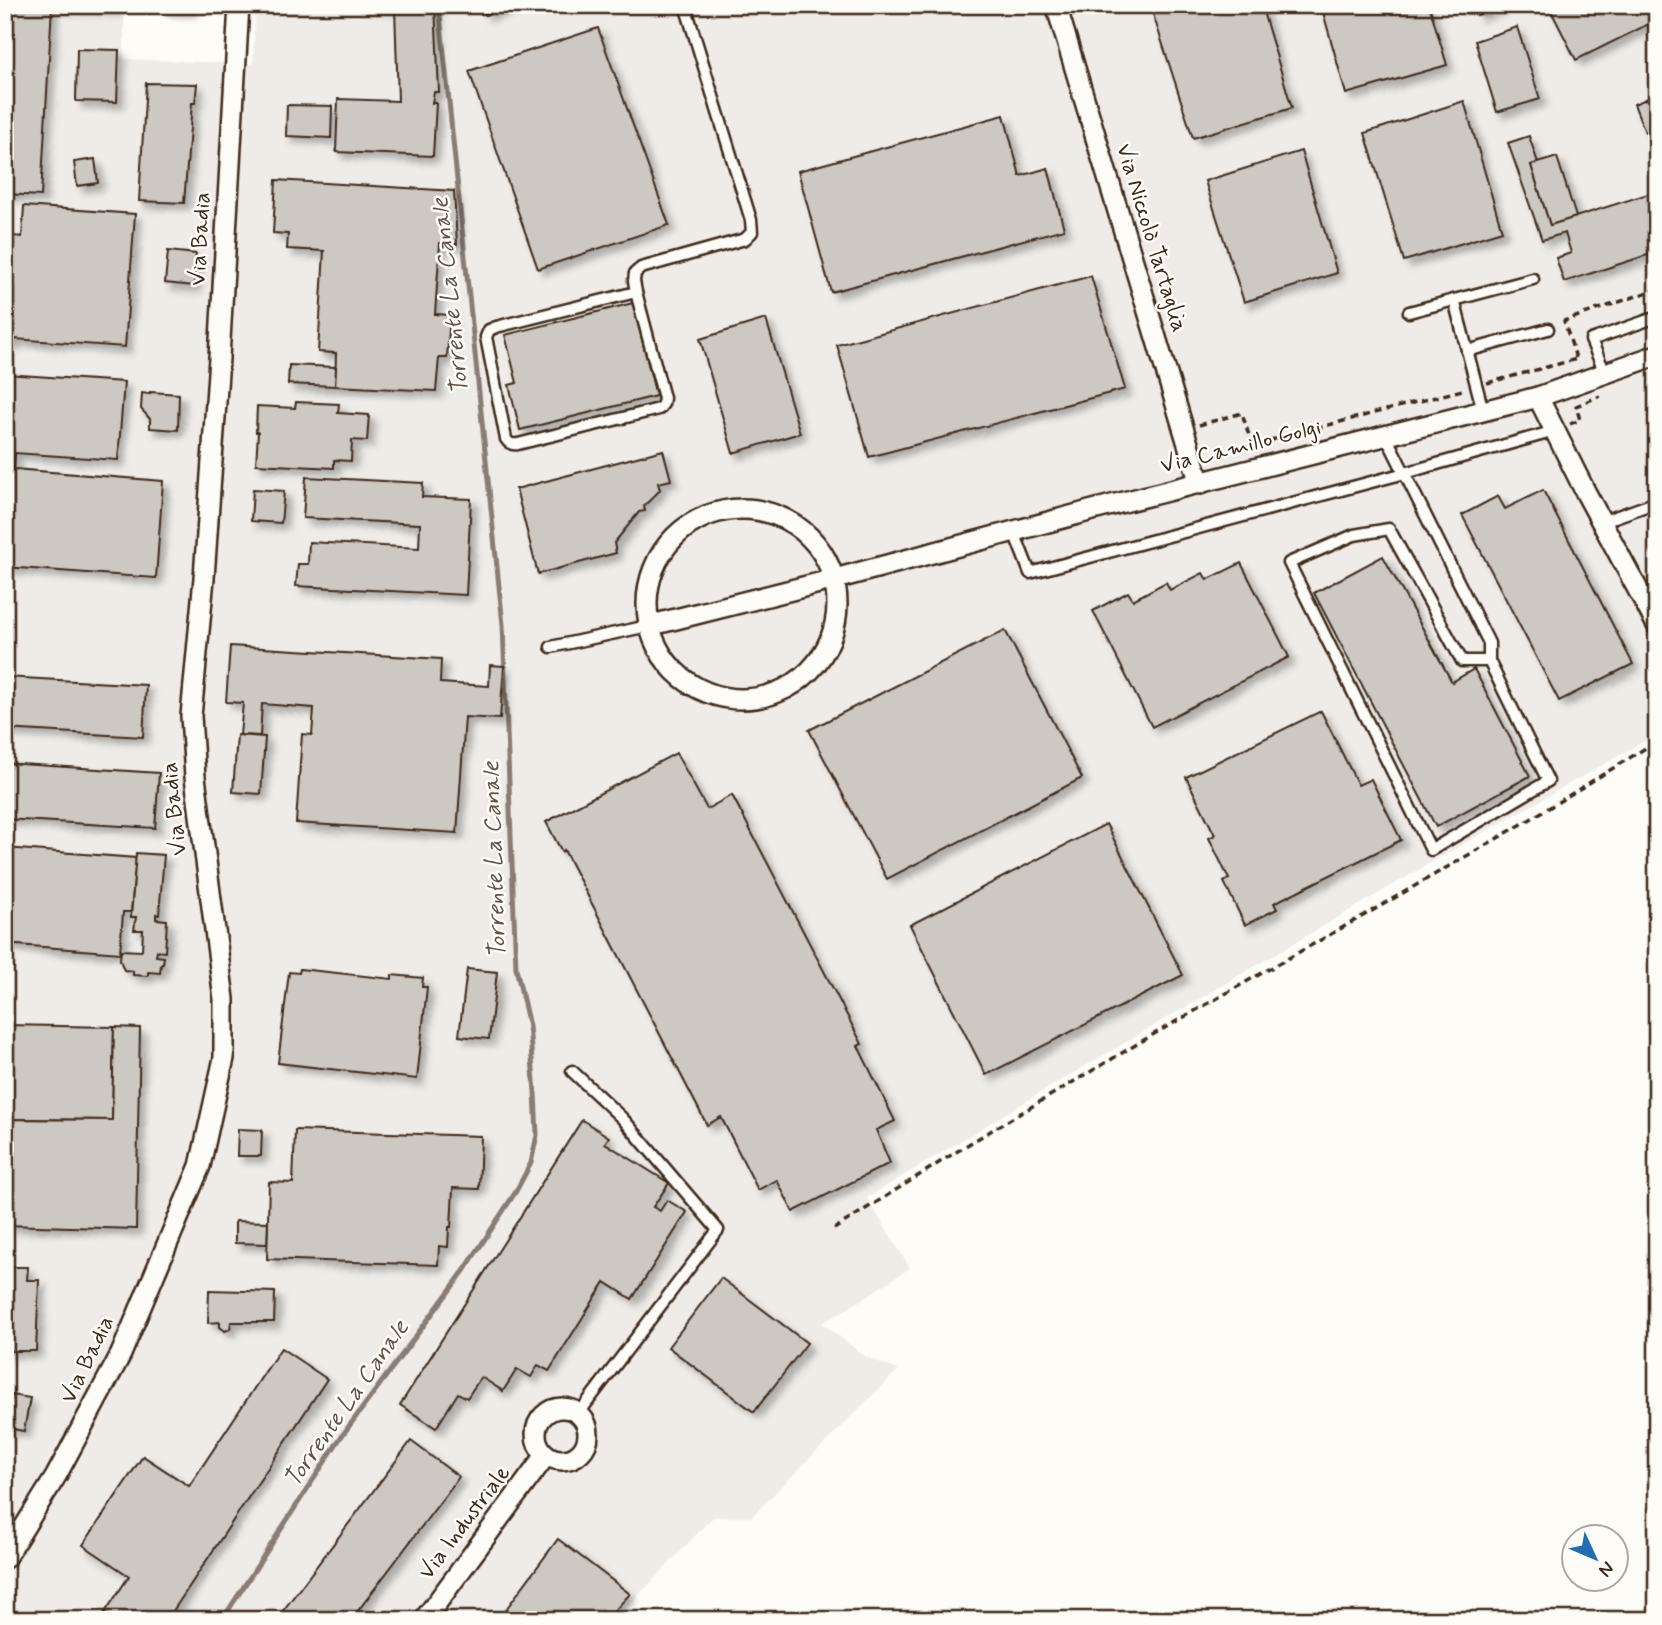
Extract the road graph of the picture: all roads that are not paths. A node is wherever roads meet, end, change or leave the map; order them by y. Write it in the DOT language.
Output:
graph roads {
  1 [pos="239,5"];
  2 [pos="685,5"];
  3 [pos="1056,5"];
  4 [pos="1533,279"];
  5 [pos="636,292"];
  6 [pos="1454,300"];
  7 [pos="1409,312"];
  8 [pos="1657,317"];
  9 [pos="1548,329"];
  10 [pos="1467,351"];
  11 [pos="1657,355"];
  12 [pos="1605,373"];
  13 [pos="1538,397"];
  14 [pos="1483,411"];
  15 [pos="1563,427"];
  16 [pos="1386,436"];
  17 [pos="1405,473"];
  18 [pos="1200,484"];
  19 [pos="1657,502"];
  20 [pos="1601,522"];
  21 [pos="1014,532"];
  22 [pos="835,579"];
  23 [pos="1657,625"];
  24 [pos="648,626"];
  25 [pos="551,647"];
  26 [pos="1489,661"];
  27 [pos="572,1071"];
  28 [pos="579,1413"];
  29 [pos="546,1455"];
  30 [pos="5,1558"];
  31 [pos="424,1620"];
  1 -- 30 [label="street, Via Badia"];
  2 -- 5 [label="lane"];
  3 -- 18 [label="street, Via Niccolò Tartaglia"];
  4 -- 6 [label="lane"];
  5 -- 5 [label="lane"];
  6 -- 7 [label="lane"];
  6 -- 10 [label="lane"];
  8 -- 12 [label="lane"];
  9 -- 10 [label="lane"];
  10 -- 14 [label="lane"];
  11 -- 12 [label="street, Via Camillo Golgi"];
  12 -- 13 [label="street, Via Camillo Golgi"];
  13 -- 14 [label="street, Via Camillo Golgi"];
  13 -- 15 [label="street"];
  14 -- 16 [label="street, Via Camillo Golgi"];
  15 -- 17 [label="lane"];
  15 -- 20 [label="street"];
  16 -- 17 [label="lane"];
  16 -- 18 [label="street, Via Camillo Golgi"];
  17 -- 21 [label="lane"];
  17 -- 26 [label="lane"];
  18 -- 21 [label="street, Via Camillo Golgi"];
  19 -- 20 [label="lane"];
  20 -- 23 [label="street"];
  21 -- 22 [label="street, Via Camillo Golgi"];
  22 -- 24 [label="street, Via Camillo Golgi"];
  22 -- 24 [label="street"];
  22 -- 24 [label="street"];
  24 -- 25 [label="lane"];
  26 -- 26 [label="lane"];
  27 -- 28 [label="lane"];
  28 -- 29 [label="street"];
  28 -- 29 [label="street"];
  29 -- 31 [label="street, Via Industriale"];
}
